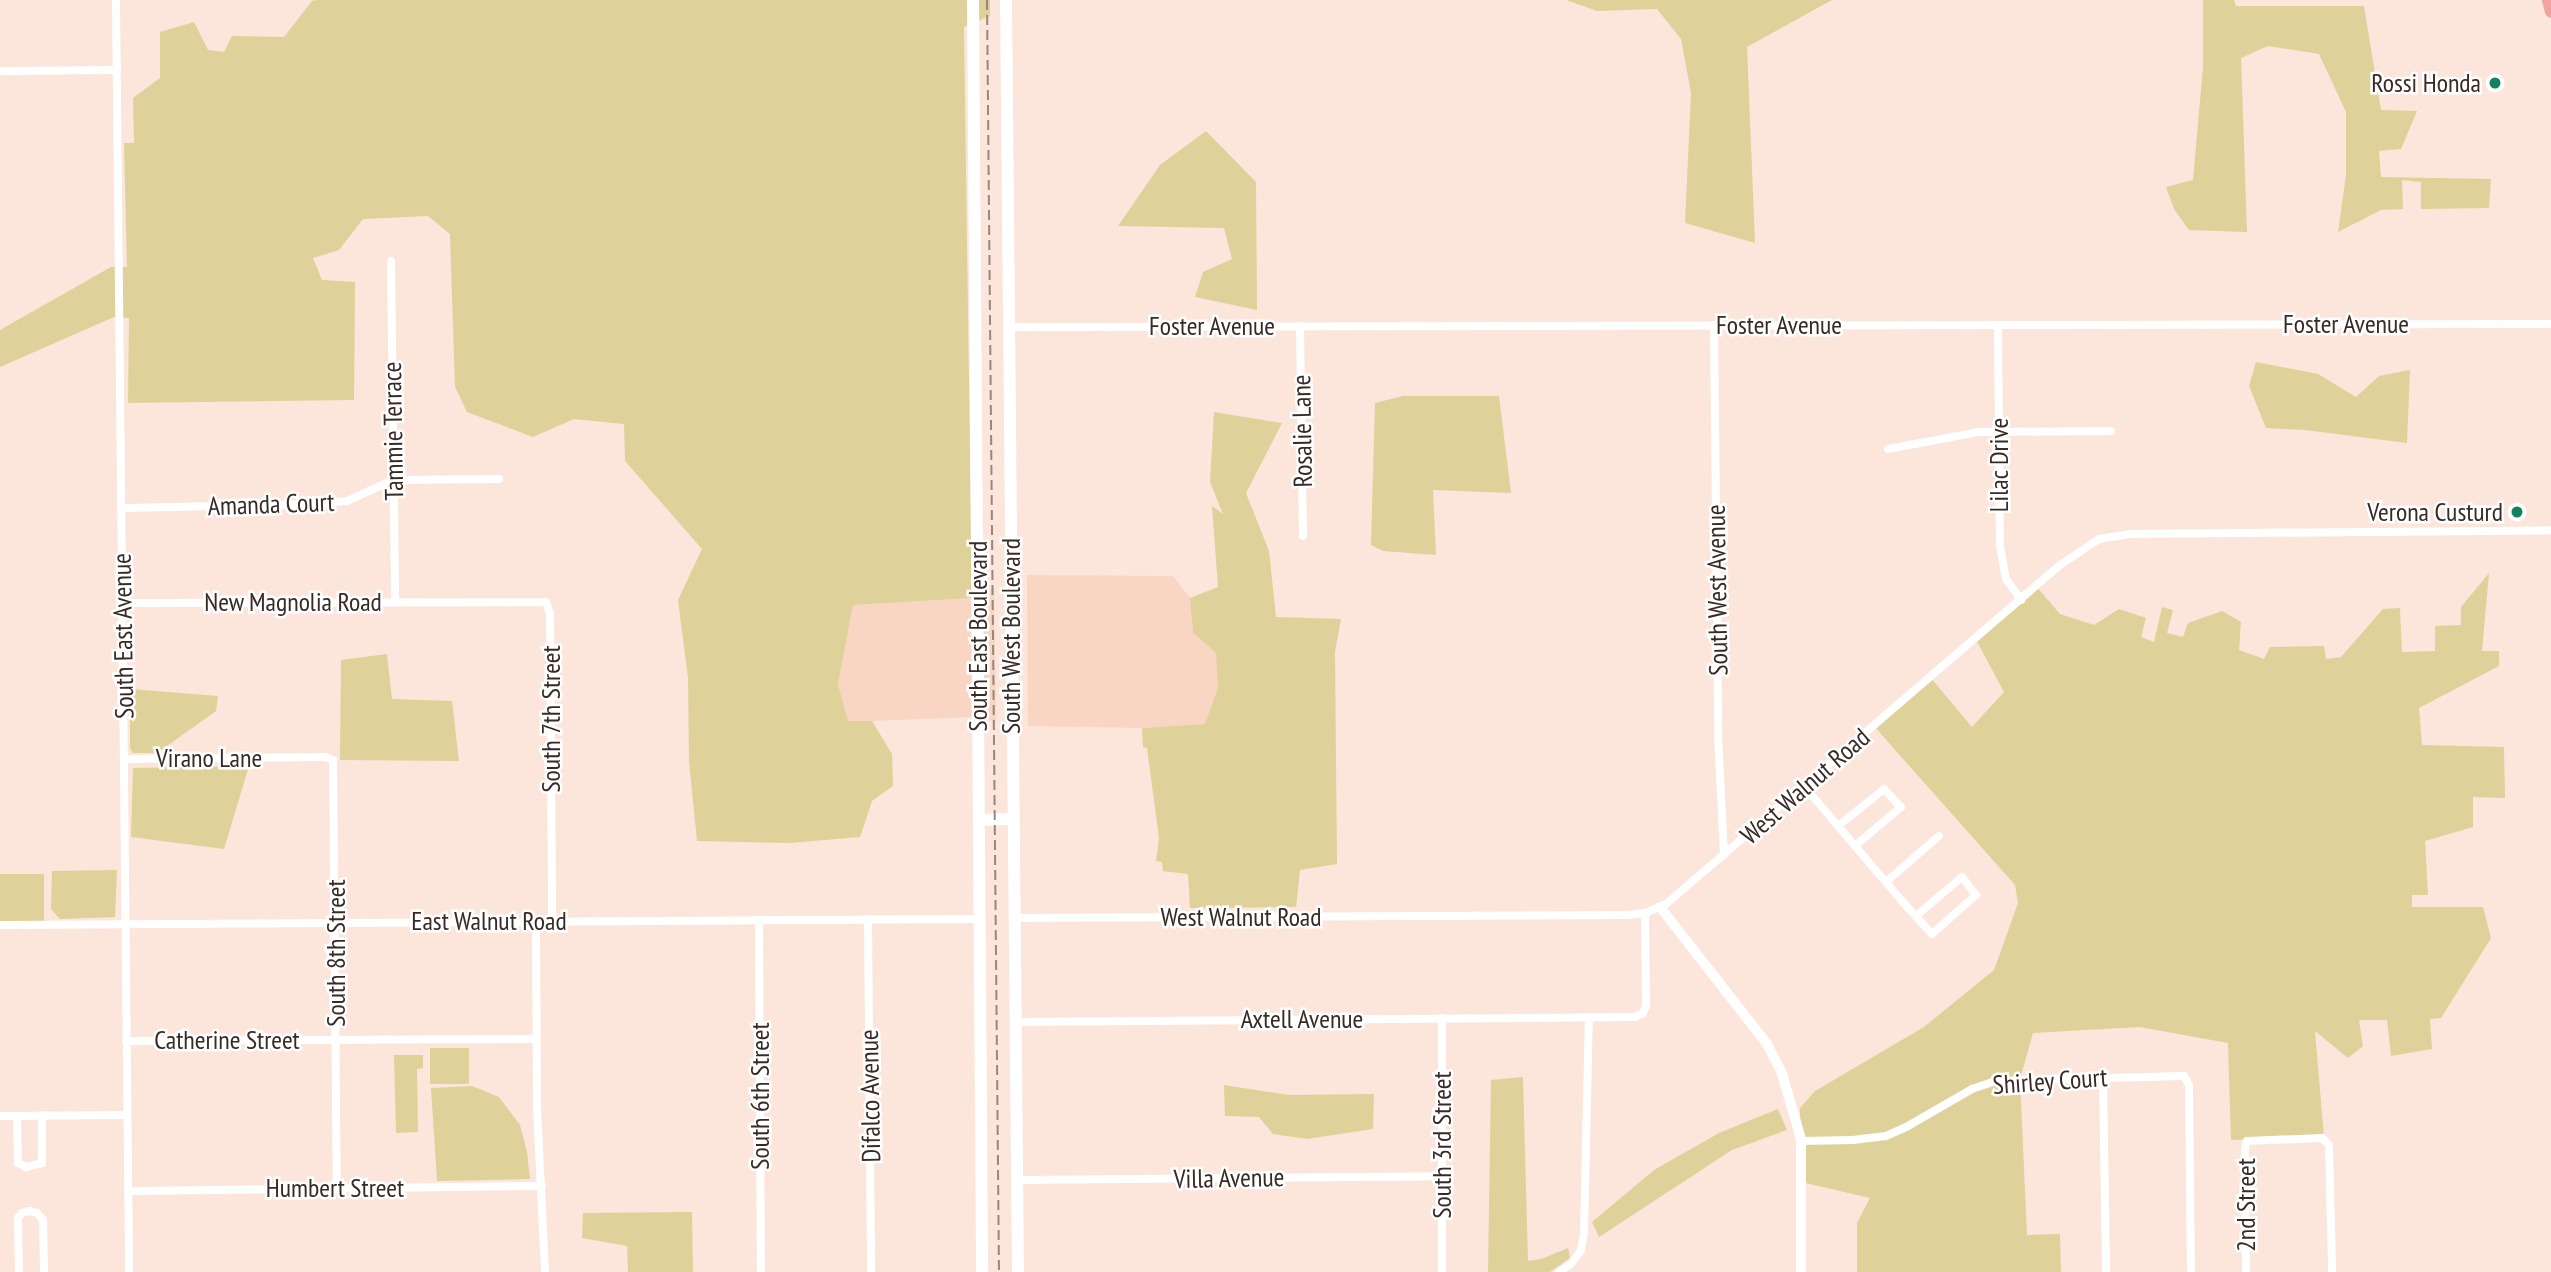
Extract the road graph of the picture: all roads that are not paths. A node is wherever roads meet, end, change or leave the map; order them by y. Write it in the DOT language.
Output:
graph roads {
  1 [pos="116,0"];
  2 [pos="973,0"];
  3 [pos="1006,0"];
  4 [pos="2549,0"];
  5 [pos="2551,12"];
  6 [pos="117,70"];
  7 [pos="0,71"];
  8 [pos="391,261"];
  9 [pos="2551,324"];
  10 [pos="1714,325"];
  11 [pos="1998,325"];
  12 [pos="1300,326"];
  13 [pos="1008,327"];
  14 [pos="1999,431"];
  15 [pos="2111,431"];
  16 [pos="1888,449"];
  17 [pos="499,479"];
  18 [pos="393,480"];
  19 [pos="122,508"];
  20 [pos="2551,530"];
  21 [pos="1303,536"];
  22 [pos="2021,600"];
  23 [pos="395,601"];
  24 [pos="463,601"];
  25 [pos="122,603"];
  26 [pos="293,757"];
  27 [pos="124,758"];
  28 [pos="1804,786"];
  29 [pos="1012,819"];
  30 [pos="979,820"];
  31 [pos="1838,827"];
  32 [pos="1939,836"];
  33 [pos="1855,846"];
  34 [pos="1724,855"];
  35 [pos="1886,882"];
  36 [pos="1660,907"];
  37 [pos="1645,913"];
  38 [pos="1916,916"];
  39 [pos="1013,918"];
  40 [pos="759,919"];
  41 [pos="868,919"];
  42 [pos="978,919"];
  43 [pos="536,921"];
  44 [pos="552,921"];
  45 [pos="335,923"];
  46 [pos="126,924"];
  47 [pos="0,925"];
  48 [pos="1442,1018"];
  49 [pos="1589,1018"];
  50 [pos="1015,1022"];
  51 [pos="537,1039"];
  52 [pos="335,1040"];
  53 [pos="127,1041"];
  54 [pos="2103,1077"];
  55 [pos="42,1115"];
  56 [pos="127,1115"];
  57 [pos="0,1116"];
  58 [pos="17,1116"];
  59 [pos="1801,1141"];
  60 [pos="1442,1175"];
  61 [pos="1017,1180"];
  62 [pos="542,1186"];
  63 [pos="337,1188"];
  64 [pos="128,1191"];
  65 [pos="19,1272"];
  66 [pos="44,1272"];
  67 [pos="130,1272"];
  68 [pos="545,1272"];
  69 [pos="761,1272"];
  70 [pos="871,1272"];
  71 [pos="982,1272"];
  72 [pos="1018,1272"];
  73 [pos="1442,1272"];
  74 [pos="1559,1272"];
  75 [pos="1801,1272"];
  76 [pos="2106,1272"];
  77 [pos="2191,1272"];
  78 [pos="2246,1272"];
  79 [pos="2332,1272"];
  1 -- 6 [label="street, South East Avenue"];
  2 -- 30 [label="main road, South East Boulevard"];
  3 -- 13 [label="main road, South West Boulevard"];
  4 -- 5 [label="main road"];
  6 -- 7 [label="street"];
  6 -- 19 [label="street, South East Avenue"];
  8 -- 18 [label="street, Tammie Terrace"];
  9 -- 11 [label="street, Foster Avenue"];
  10 -- 11 [label="street, Foster Avenue"];
  10 -- 12 [label="street, Foster Avenue"];
  10 -- 34 [label="street, South West Avenue"];
  11 -- 14 [label="street, Lilac Drive"];
  12 -- 13 [label="street, Foster Avenue"];
  12 -- 21 [label="street, Rosalie Lane"];
  13 -- 29 [label="main road, South West Boulevard"];
  14 -- 15 [label="street"];
  14 -- 16 [label="street"];
  14 -- 22 [label="street, Lilac Drive"];
  17 -- 18 [label="street, Amanda Court"];
  18 -- 19 [label="street, Amanda Court"];
  18 -- 23 [label="street, Tammie Terrace"];
  19 -- 25 [label="street, South East Avenue"];
  20 -- 22 [label="street, West Walnut Road"];
  22 -- 28 [label="street, West Walnut Road"];
  23 -- 24 [label="street, New Magnolia Road"];
  23 -- 25 [label="street, New Magnolia Road"];
  24 -- 44 [label="street, South 7th Street"];
  25 -- 27 [label="street, South East Avenue"];
  26 -- 27 [label="street, Virano Lane"];
  26 -- 45 [label="street, South 8th Street"];
  27 -- 46 [label="street, South East Avenue"];
  28 -- 31 [label="street"];
  28 -- 34 [label="street, West Walnut Road"];
  29 -- 30 [label="main road"];
  29 -- 39 [label="main road, South West Boulevard"];
  30 -- 42 [label="main road, South East Boulevard"];
  31 -- 33 [label="street"];
  31 -- 33 [label="street"];
  32 -- 35 [label="street"];
  33 -- 35 [label="street"];
  34 -- 36 [label="street, West Walnut Road"];
  35 -- 38 [label="street"];
  36 -- 37 [label="street, West Walnut Road"];
  36 -- 59 [label="street"];
  37 -- 39 [label="street, West Walnut Road"];
  37 -- 49 [label="street, Axtell Avenue"];
  38 -- 38 [label="street"];
  39 -- 50 [label="main road, South West Boulevard"];
  40 -- 41 [label="street, East Walnut Road"];
  40 -- 44 [label="street, East Walnut Road"];
  40 -- 69 [label="street, South 6th Street"];
  41 -- 42 [label="street, East Walnut Road"];
  41 -- 70 [label="street, Difalco Avenue"];
  42 -- 71 [label="main road, South East Boulevard"];
  43 -- 44 [label="street, East Walnut Road"];
  43 -- 45 [label="street, East Walnut Road"];
  43 -- 51 [label="street"];
  45 -- 46 [label="street, East Walnut Road"];
  45 -- 52 [label="street, South 8th Street"];
  46 -- 47 [label="street, East Walnut Road"];
  46 -- 53 [label="street, South East Avenue"];
  48 -- 49 [label="street, Axtell Avenue"];
  48 -- 50 [label="street, Axtell Avenue"];
  48 -- 60 [label="street, South 3rd Street"];
  49 -- 74 [label="street"];
  50 -- 61 [label="main road, South West Boulevard"];
  51 -- 52 [label="street, Catherine Street"];
  51 -- 62 [label="street"];
  52 -- 53 [label="street, Catherine Street"];
  52 -- 63 [label="street, South 8th Street"];
  53 -- 56 [label="street, South East Avenue"];
  54 -- 59 [label="street, Shirley Court"];
  54 -- 76 [label="street"];
  54 -- 77 [label="street, Shirley Court"];
  55 -- 56 [label="street"];
  55 -- 58 [label="street"];
  55 -- 58 [label="street"];
  56 -- 64 [label="street, South East Avenue"];
  57 -- 58 [label="street"];
  59 -- 75 [label="street"];
  60 -- 61 [label="street, Villa Avenue"];
  60 -- 73 [label="street, South 3rd Street"];
  61 -- 72 [label="main road, South West Boulevard"];
  62 -- 63 [label="street, Humbert Street"];
  62 -- 68 [label="street"];
  63 -- 64 [label="street, Humbert Street"];
  64 -- 67 [label="street, South East Avenue"];
  65 -- 66 [label="street"];
  78 -- 79 [label="street, 2nd Street"];
}
